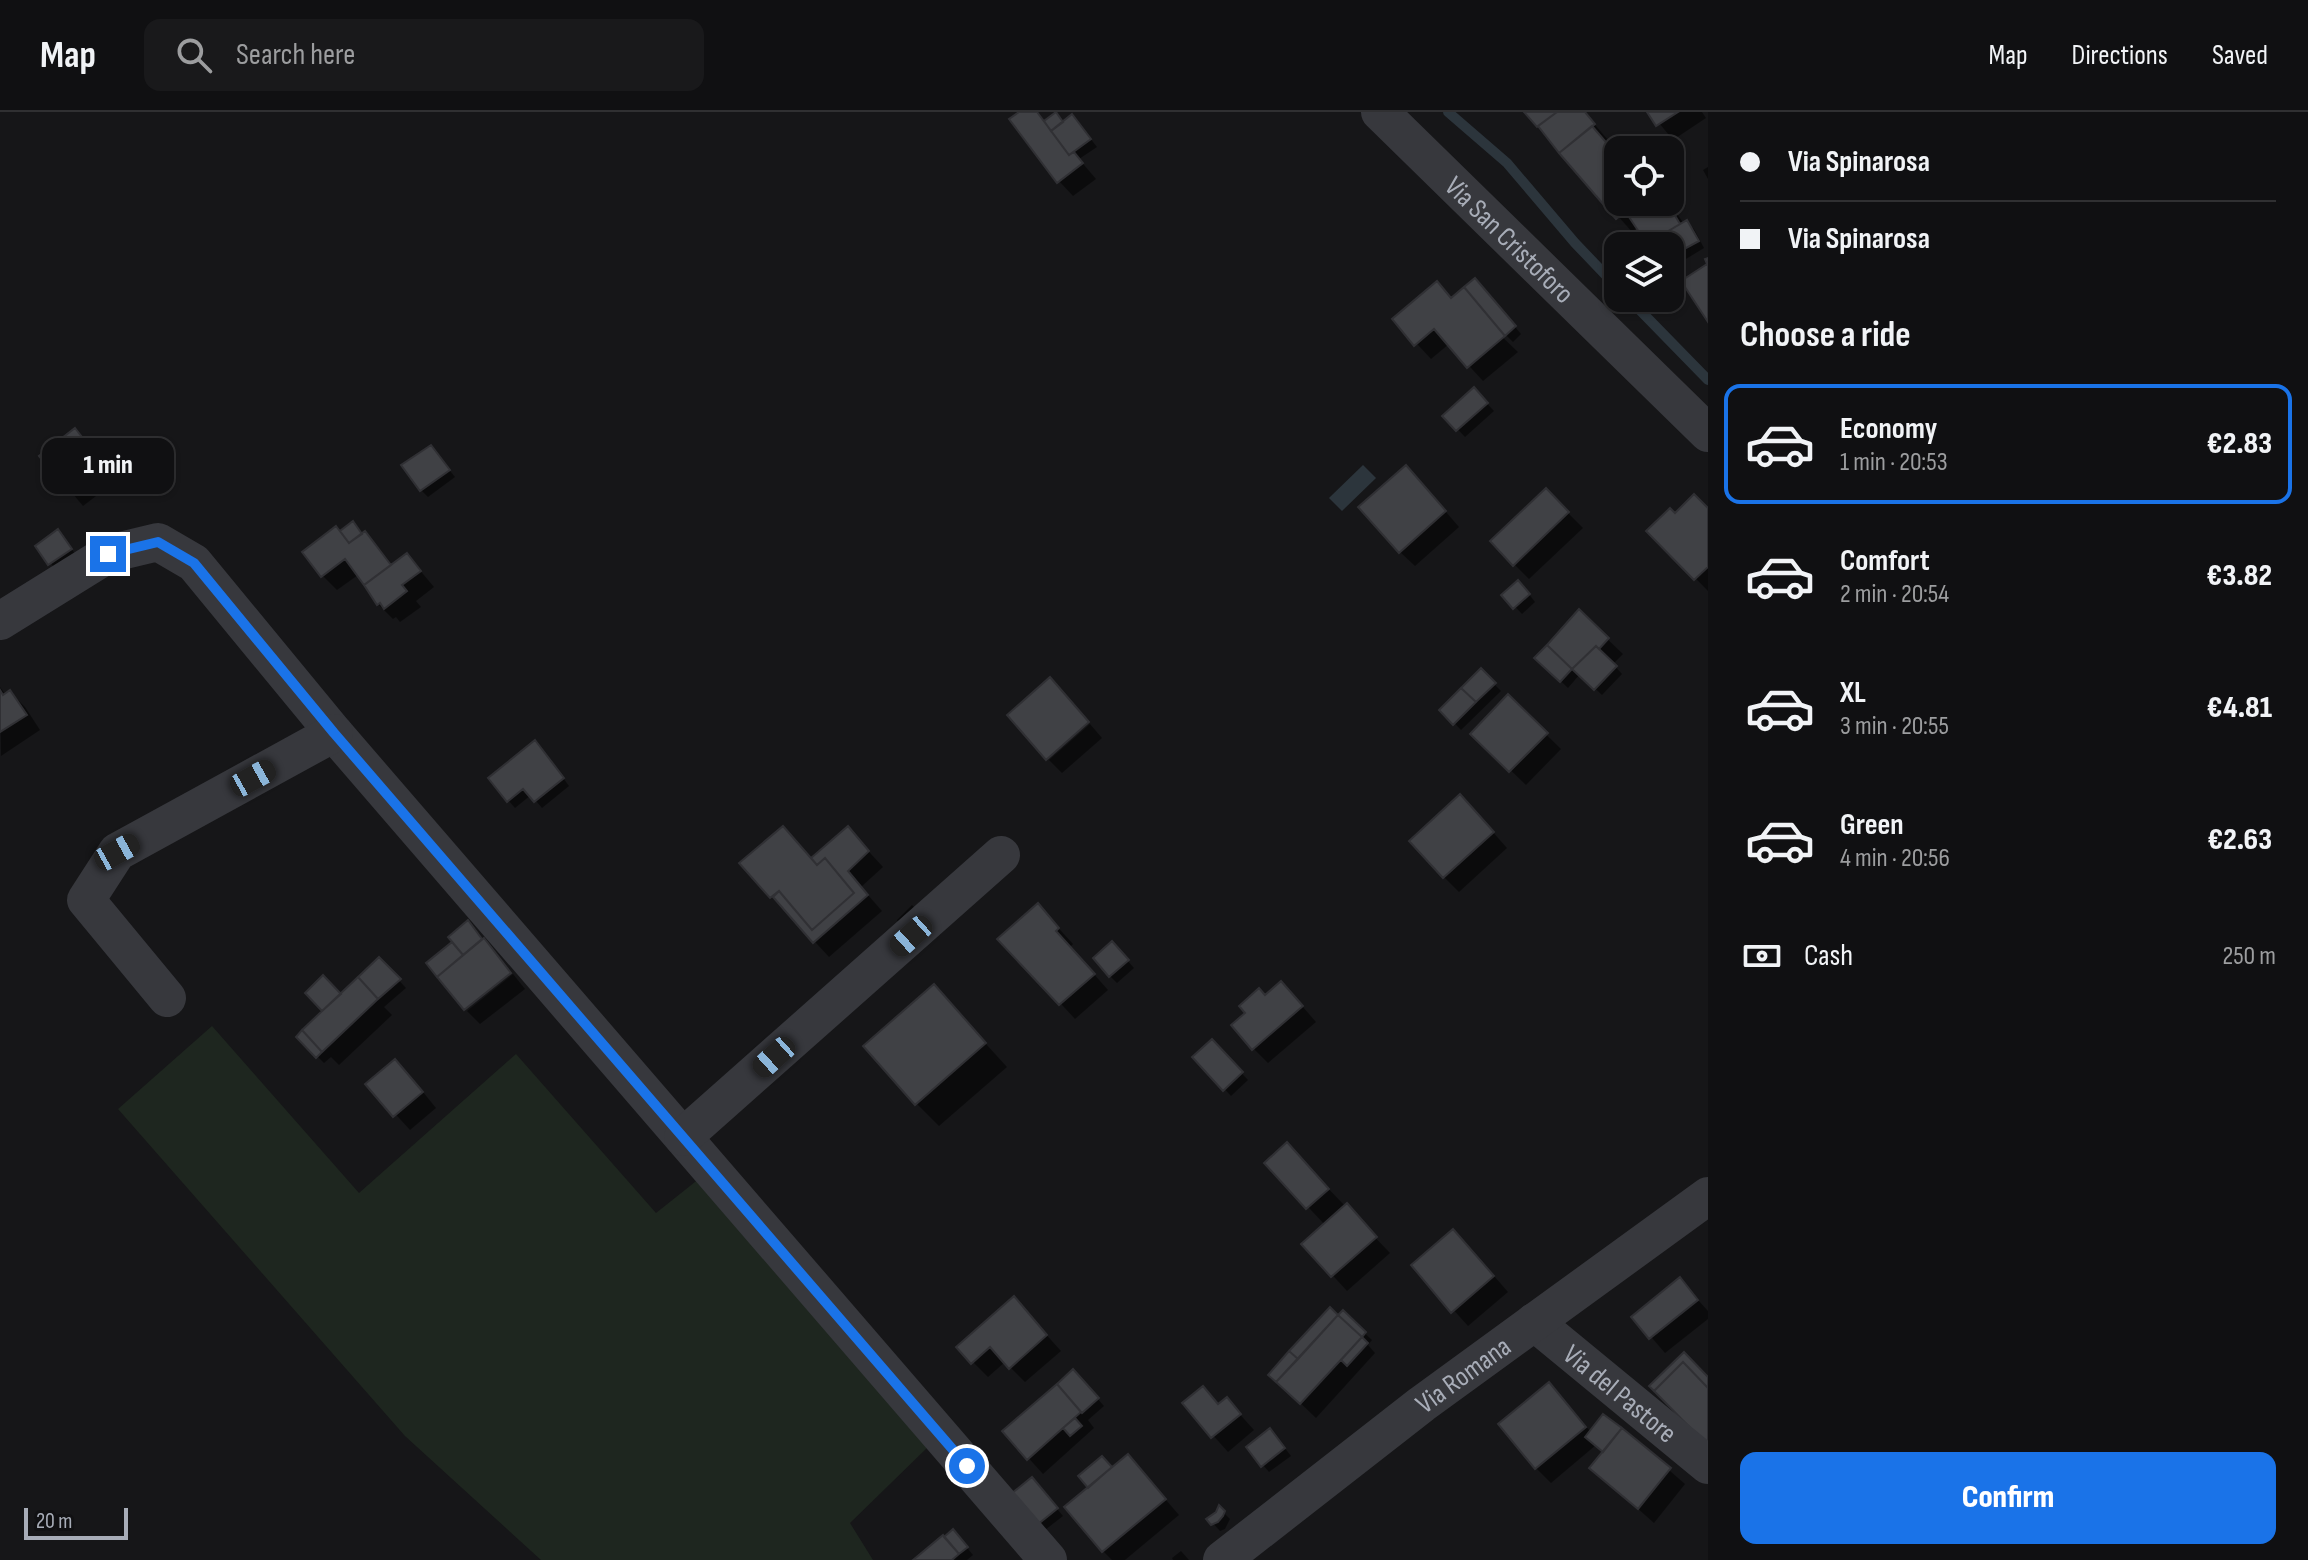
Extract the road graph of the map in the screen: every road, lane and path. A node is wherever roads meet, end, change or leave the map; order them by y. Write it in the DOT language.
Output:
graph roads {
  1 [pos="1380,112"];
  2 [pos="1708,433"];
  3 [pos="0,621"];
  4 [pos="334,733"];
  5 [pos="1001,855"];
  6 [pos="167,998"];
  7 [pos="683,1137"];
  8 [pos="1708,1196"];
  9 [pos="1534,1322"];
  10 [pos="1708,1465"];
  11 [pos="1048,1560"];
  12 [pos="1222,1560"];
  1 -- 2 [label="street, Via San Cristoforo"];
  3 -- 4 [label="street"];
  4 -- 6 [label="street"];
  4 -- 7 [label="street"];
  5 -- 7 [label="street"];
  7 -- 11 [label="street"];
  8 -- 9 [label="street, Via Romana"];
  9 -- 10 [label="street, Via del Pastore"];
  9 -- 12 [label="street, Via Romana"];
}
